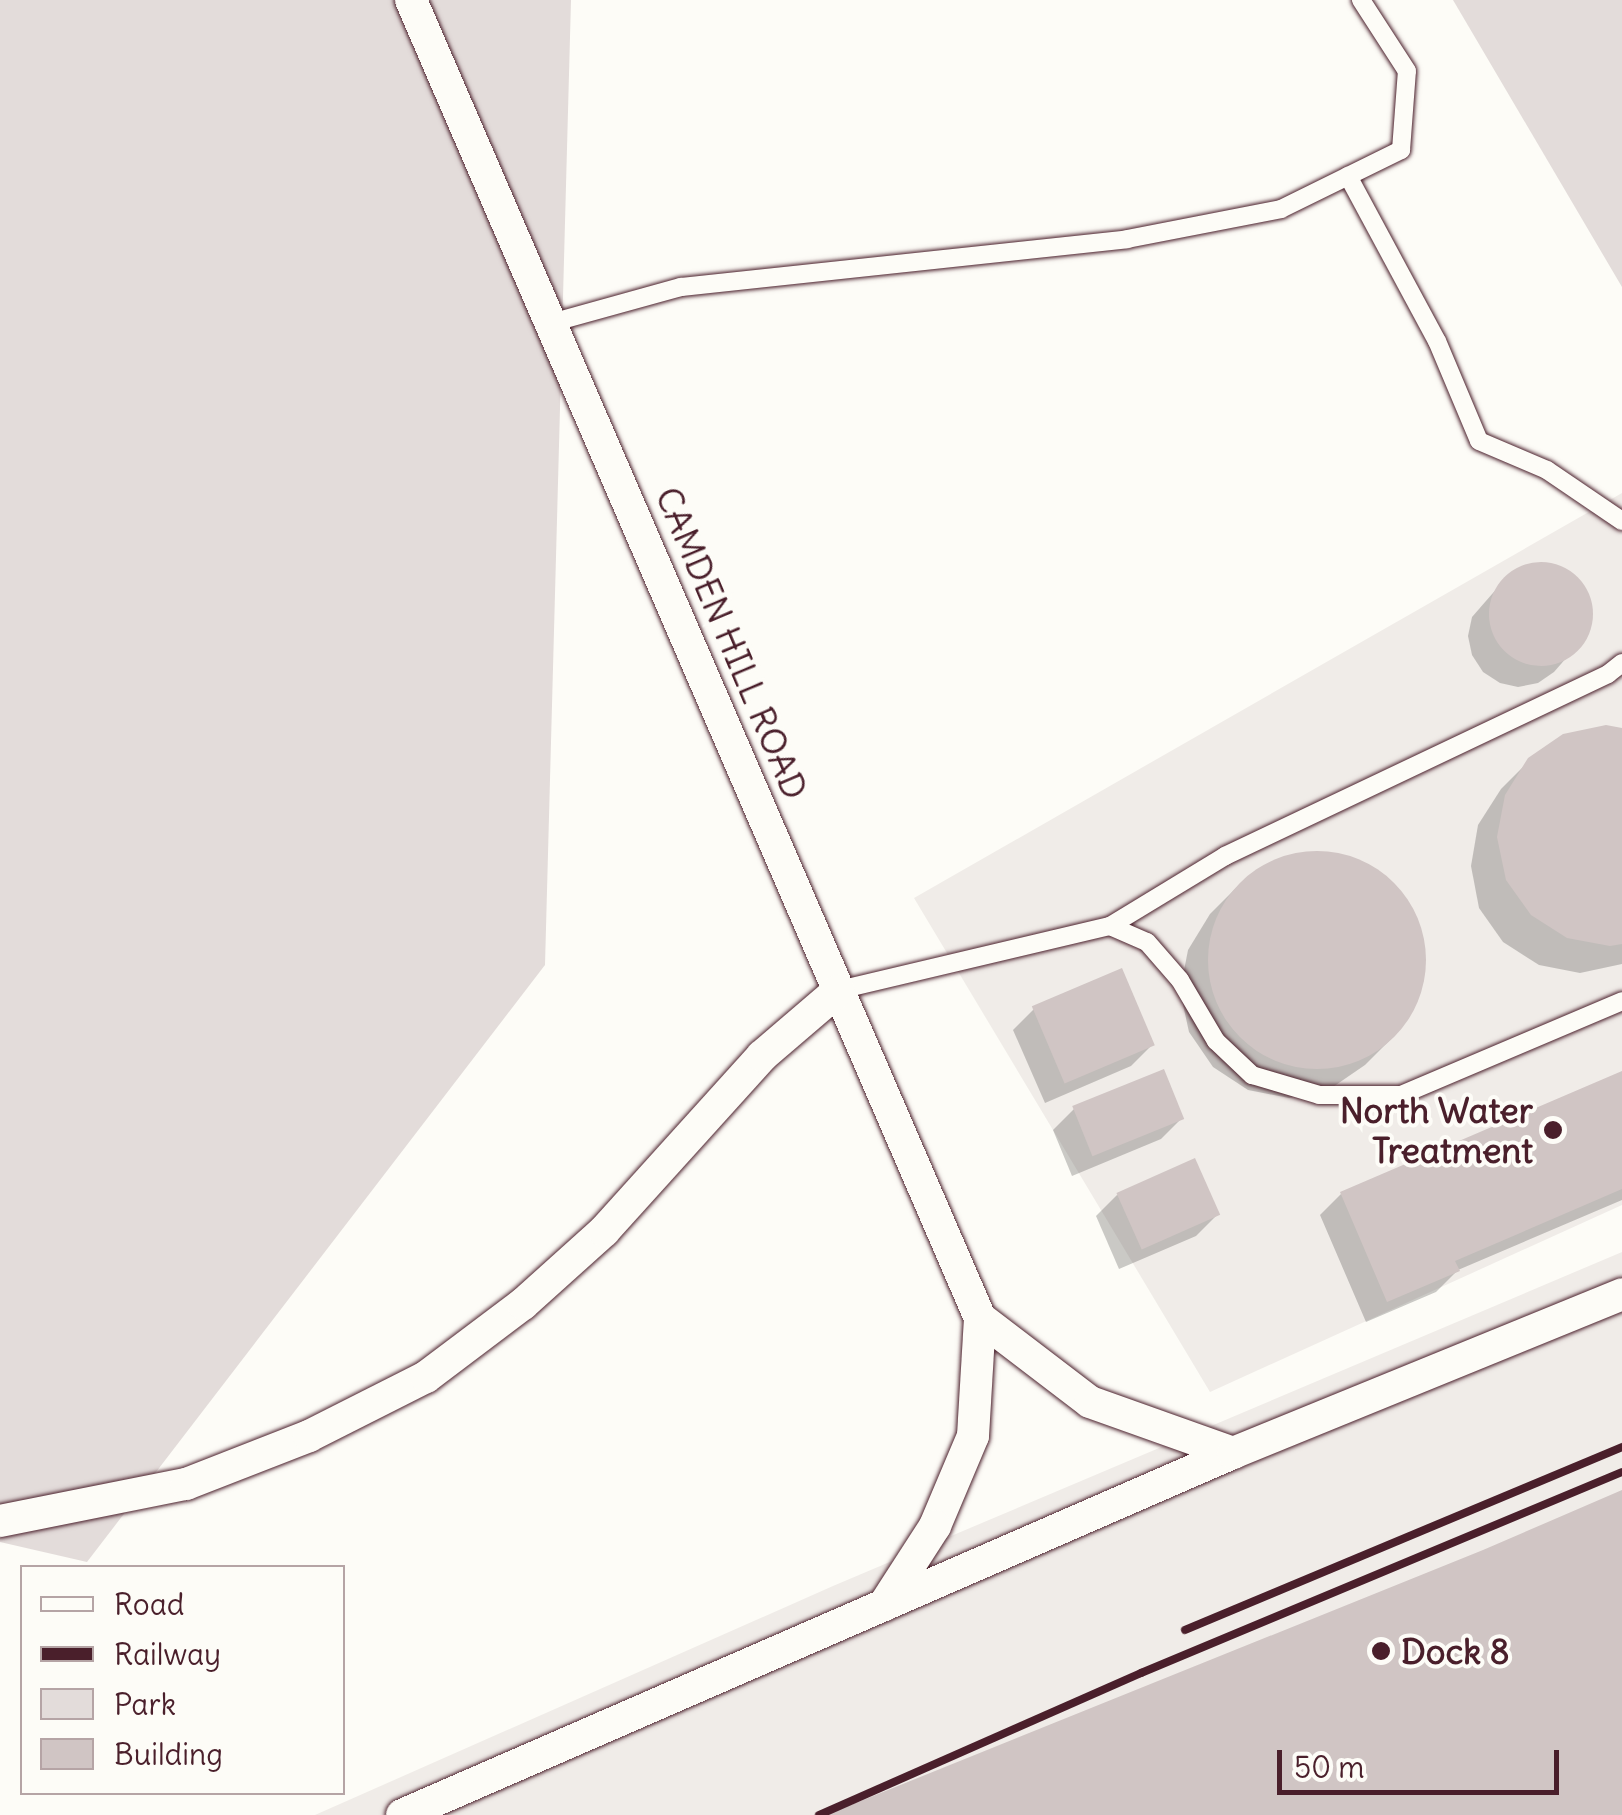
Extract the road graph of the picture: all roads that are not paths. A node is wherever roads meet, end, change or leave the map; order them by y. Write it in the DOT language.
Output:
graph roads {
  1 [pos="411,0"];
  2 [pos="1360,0"];
  3 [pos="1348,176"];
  4 [pos="550,323"];
  5 [pos="1622,521"];
  6 [pos="1622,663"];
  7 [pos="1110,926"];
  8 [pos="839,990"];
  9 [pos="1622,1001"];
  10 [pos="1622,1294"];
  11 [pos="980,1318"];
  12 [pos="1232,1453"];
  13 [pos="0,1521"];
  14 [pos="884,1605"];
  15 [pos="402,1815"];
  1 -- 4 [label="street, CAMDEN HILL ROAD"];
  2 -- 3 [label="lane"];
  3 -- 4 [label="lane"];
  3 -- 5 [label="lane"];
  4 -- 8 [label="street, CAMDEN HILL ROAD"];
  6 -- 7 [label="lane"];
  7 -- 8 [label="lane"];
  7 -- 9 [label="lane"];
  8 -- 11 [label="street, CAMDEN HILL ROAD"];
  8 -- 13 [label="street"];
  10 -- 12 [label="street"];
  11 -- 12 [label="street"];
  11 -- 14 [label="street"];
  12 -- 14 [label="street"];
  14 -- 15 [label="street"];
}
